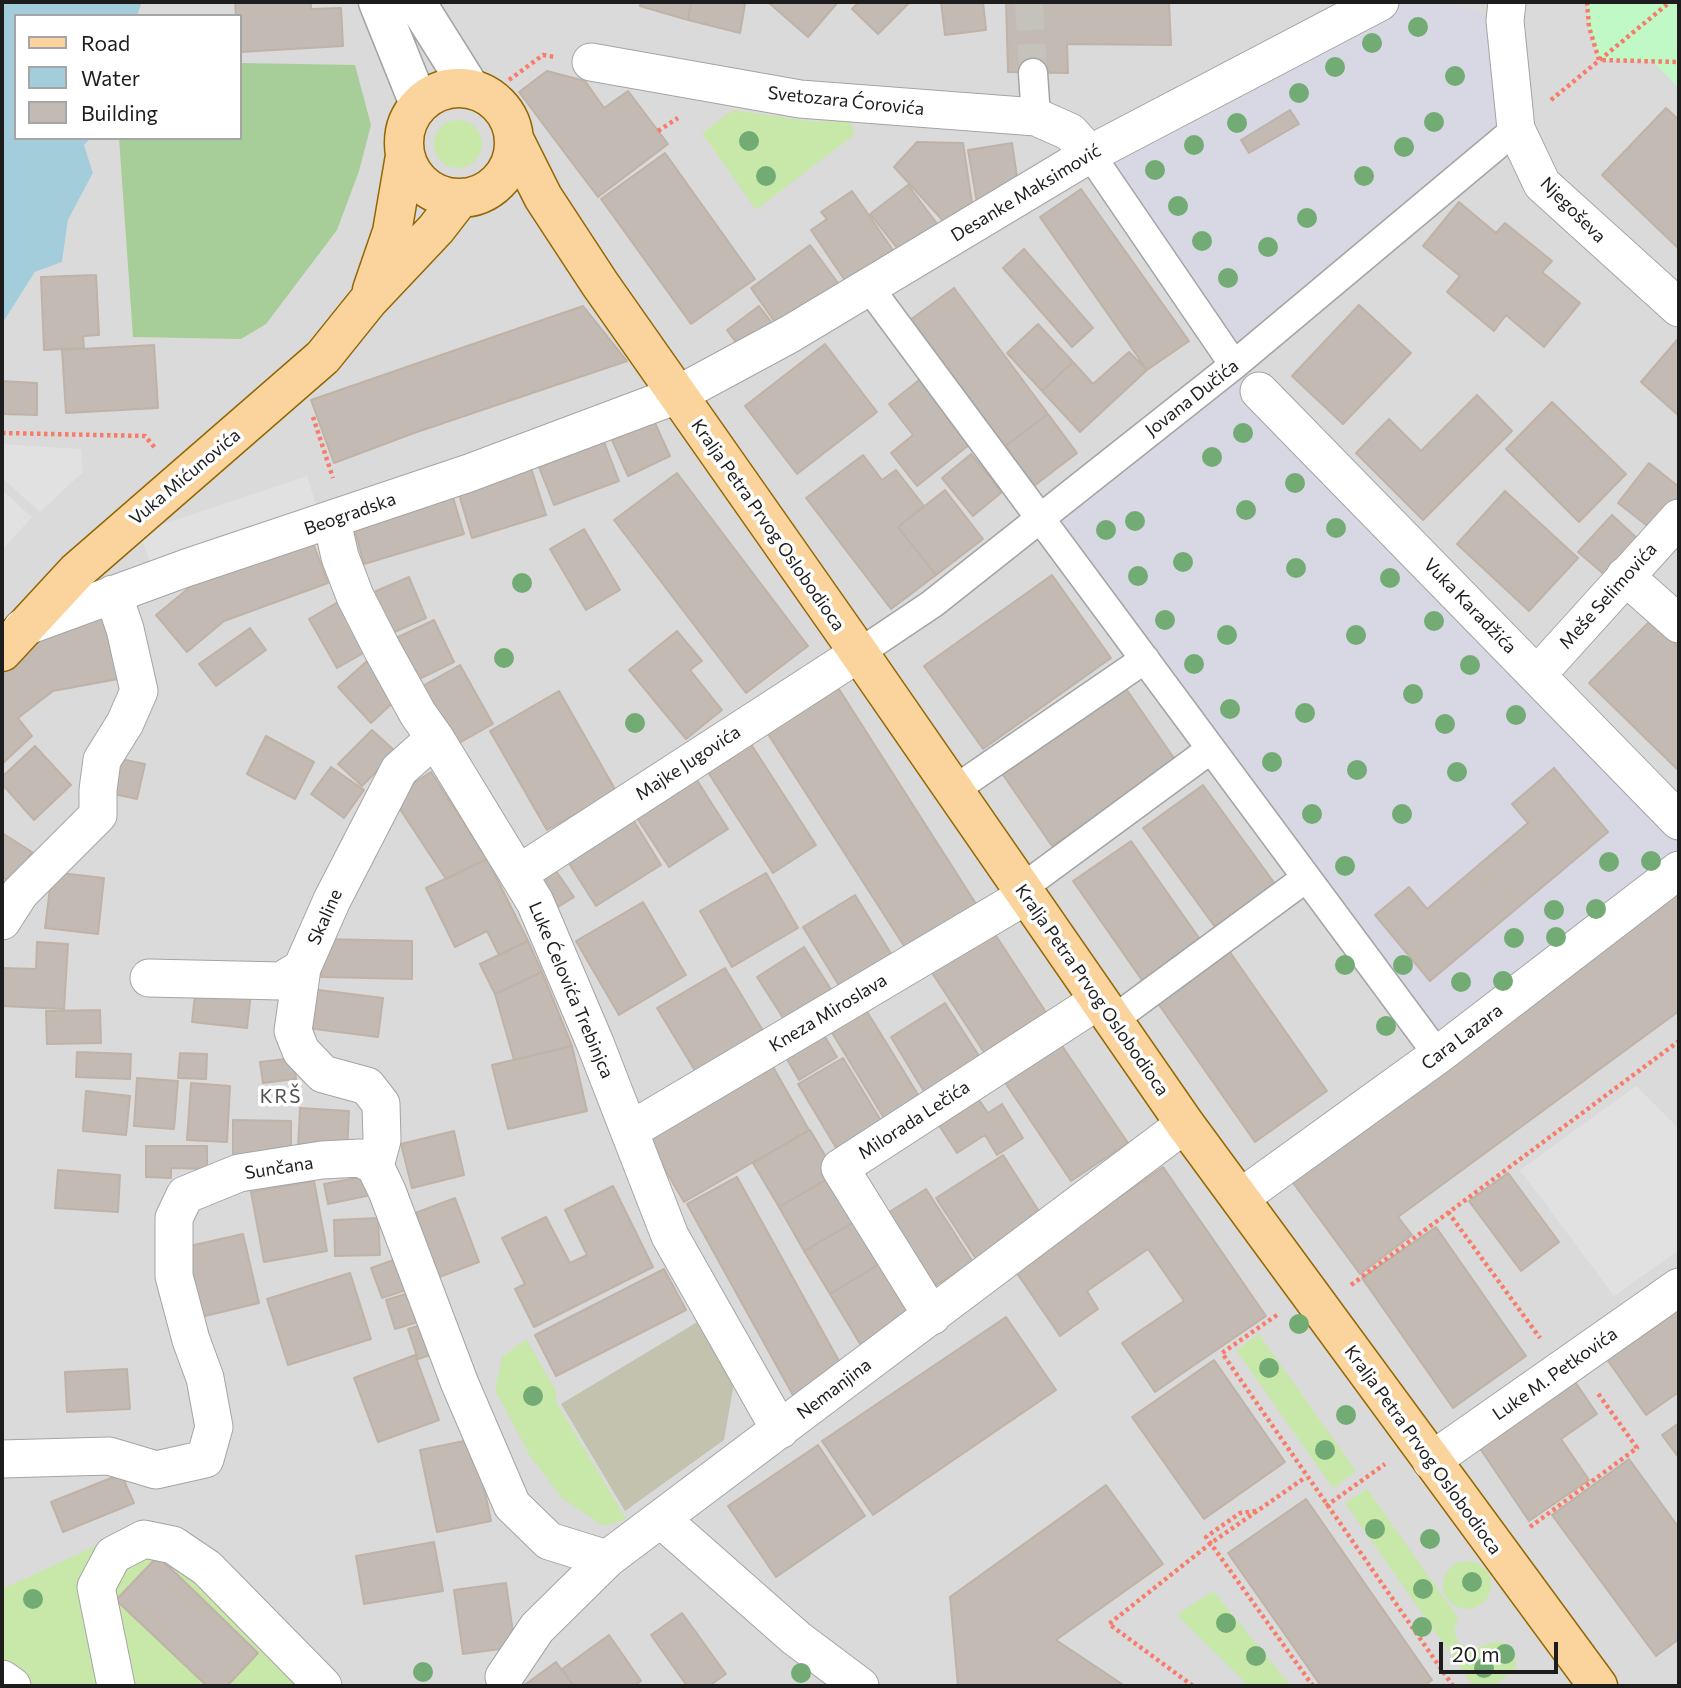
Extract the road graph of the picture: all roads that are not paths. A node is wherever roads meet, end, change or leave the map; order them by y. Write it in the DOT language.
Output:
graph roads {
  1 [pos="378,2"];
  2 [pos="416,2"];
  3 [pos="1380,2"];
  4 [pos="1507,2"];
  5 [pos="592,62"];
  6 [pos="1033,73"];
  7 [pos="486,87"];
  8 [pos="419,104"];
  9 [pos="1036,117"];
  10 [pos="1516,129"];
  11 [pos="514,139"];
  12 [pos="1090,154"];
  13 [pos="405,156"];
  14 [pos="477,192"];
  15 [pos="600,284"];
  16 [pos="868,286"];
  17 [pos="368,302"];
  18 [pos="1679,308"];
  19 [pos="1234,365"];
  20 [pos="1259,391"];
  21 [pos="677,395"];
  22 [pos="1040,518"];
  23 [pos="1679,518"];
  24 [pos="331,520"];
  25 [pos="1625,576"];
  26 [pos="113,594"];
  27 [pos="1679,624"];
  28 [pos="12,640"];
  29 [pos="859,653"];
  30 [pos="1145,659"];
  31 [pos="1537,675"];
  32 [pos="435,738"];
  33 [pos="1211,750"];
  34 [pos="954,790"];
  35 [pos="1679,821"];
  36 [pos="1679,870"];
  37 [pos="518,874"];
  38 [pos="1306,878"];
  39 [pos="1024,892"];
  40 [pos="2,920"];
  41 [pos="302,968"];
  42 [pos="149,978"];
  43 [pos="1106,1010"];
  44 [pos="1438,1055"];
  45 [pos="1185,1124"];
  46 [pos="629,1131"];
  47 [pos="376,1166"];
  48 [pos="1241,1198"];
  49 [pos="1679,1287"];
  50 [pos="932,1316"];
  51 [pos="780,1430"];
  52 [pos="2,1459"];
  53 [pos="1431,1461"];
  54 [pos="661,1519"];
  55 [pos="607,1559"];
  56 [pos="504,1677"];
  57 [pos="2,1679"];
  58 [pos="12,1686"];
  59 [pos="116,1686"];
  60 [pos="323,1686"];
  61 [pos="860,1686"];
  62 [pos="1598,1686"];
  1 -- 8 [label="street"];
  2 -- 7 [label="street"];
  3 -- 12 [label="street, Desanke Maksimović"];
  4 -- 10 [label="street, Njegoševa"];
  5 -- 9 [label="street, Svetozara Ćorovića"];
  6 -- 9 [label="street"];
  7 -- 8 [label="main road"];
  7 -- 11 [label="main road"];
  8 -- 13 [label="main road"];
  9 -- 12 [label="street, Svetozara Ćorovića"];
  10 -- 18 [label="street, Njegoševa"];
  10 -- 19 [label="street, Jovana Dučića"];
  11 -- 14 [label="main road"];
  11 -- 15 [label="main road"];
  12 -- 16 [label="street, Desanke Maksimović"];
  12 -- 19 [label="street"];
  13 -- 14 [label="main road"];
  13 -- 17 [label="main road, Vuka Mićunovića"];
  14 -- 15 [label="main road"];
  14 -- 17 [label="main road, Vuka Mićunovića"];
  15 -- 21 [label="main road, Kralja Petra Prvog Oslobodioca"];
  16 -- 21 [label="street, Desanke Maksimović"];
  16 -- 22 [label="street"];
  17 -- 28 [label="main road, Vuka Mićunovića"];
  19 -- 22 [label="street, Jovana Dučića"];
  20 -- 31 [label="street, Vuka Karadžića"];
  21 -- 24 [label="street, Beogradska"];
  21 -- 29 [label="main road, Kralja Petra Prvog Oslobodioca"];
  22 -- 29 [label="street, Jovana Dučića"];
  22 -- 30 [label="street"];
  23 -- 25 [label="street, Meše Selimovića"];
  24 -- 26 [label="street, Beogradska"];
  24 -- 32 [label="street, Luke Ćelovića Trebinjca"];
  25 -- 27 [label="street"];
  25 -- 31 [label="street, Meše Selimovića"];
  26 -- 28 [label="street, Beogradska"];
  26 -- 40 [label="street"];
  29 -- 34 [label="main road, Kralja Petra Prvog Oslobodioca"];
  29 -- 37 [label="street, Majke Jugovića"];
  30 -- 33 [label="street"];
  30 -- 34 [label="street"];
  31 -- 35 [label="street, Vuka Karadžića"];
  32 -- 37 [label="street, Luke Ćelovića Trebinjca"];
  32 -- 41 [label="street, Skaline"];
  33 -- 38 [label="street"];
  33 -- 39 [label="street"];
  34 -- 39 [label="main road, Kralja Petra Prvog Oslobodioca"];
  36 -- 44 [label="street, Cara Lazara"];
  37 -- 46 [label="street, Luke Ćelovića Trebinjca"];
  38 -- 43 [label="street"];
  38 -- 44 [label="street"];
  39 -- 43 [label="main road, Kralja Petra Prvog Oslobodioca"];
  39 -- 46 [label="street, Kneza Miroslava"];
  41 -- 42 [label="street, Skaline"];
  41 -- 47 [label="street"];
  43 -- 45 [label="main road, Kralja Petra Prvog Oslobodioca"];
  43 -- 50 [label="street, Milorada Lečića"];
  44 -- 48 [label="street, Cara Lazara"];
  45 -- 48 [label="main road, Kralja Petra Prvog Oslobodioca"];
  45 -- 50 [label="street, Nemanjina"];
  46 -- 51 [label="street, Luke Ćelovića Trebinjca"];
  47 -- 52 [label="street, Sunčana"];
  47 -- 55 [label="street"];
  48 -- 53 [label="main road, Kralja Petra Prvog Oslobodioca"];
  49 -- 53 [label="street, Luke M. Petkovića"];
  50 -- 51 [label="street, Nemanjina"];
  51 -- 54 [label="street, Nemanjina"];
  53 -- 62 [label="main road, Kralja Petra Prvog Oslobodioca"];
  54 -- 55 [label="street, Nemanjina"];
  54 -- 61 [label="street"];
  55 -- 56 [label="street, Nemanjina"];
  57 -- 58 [label="street"];
  59 -- 60 [label="street"];
}
